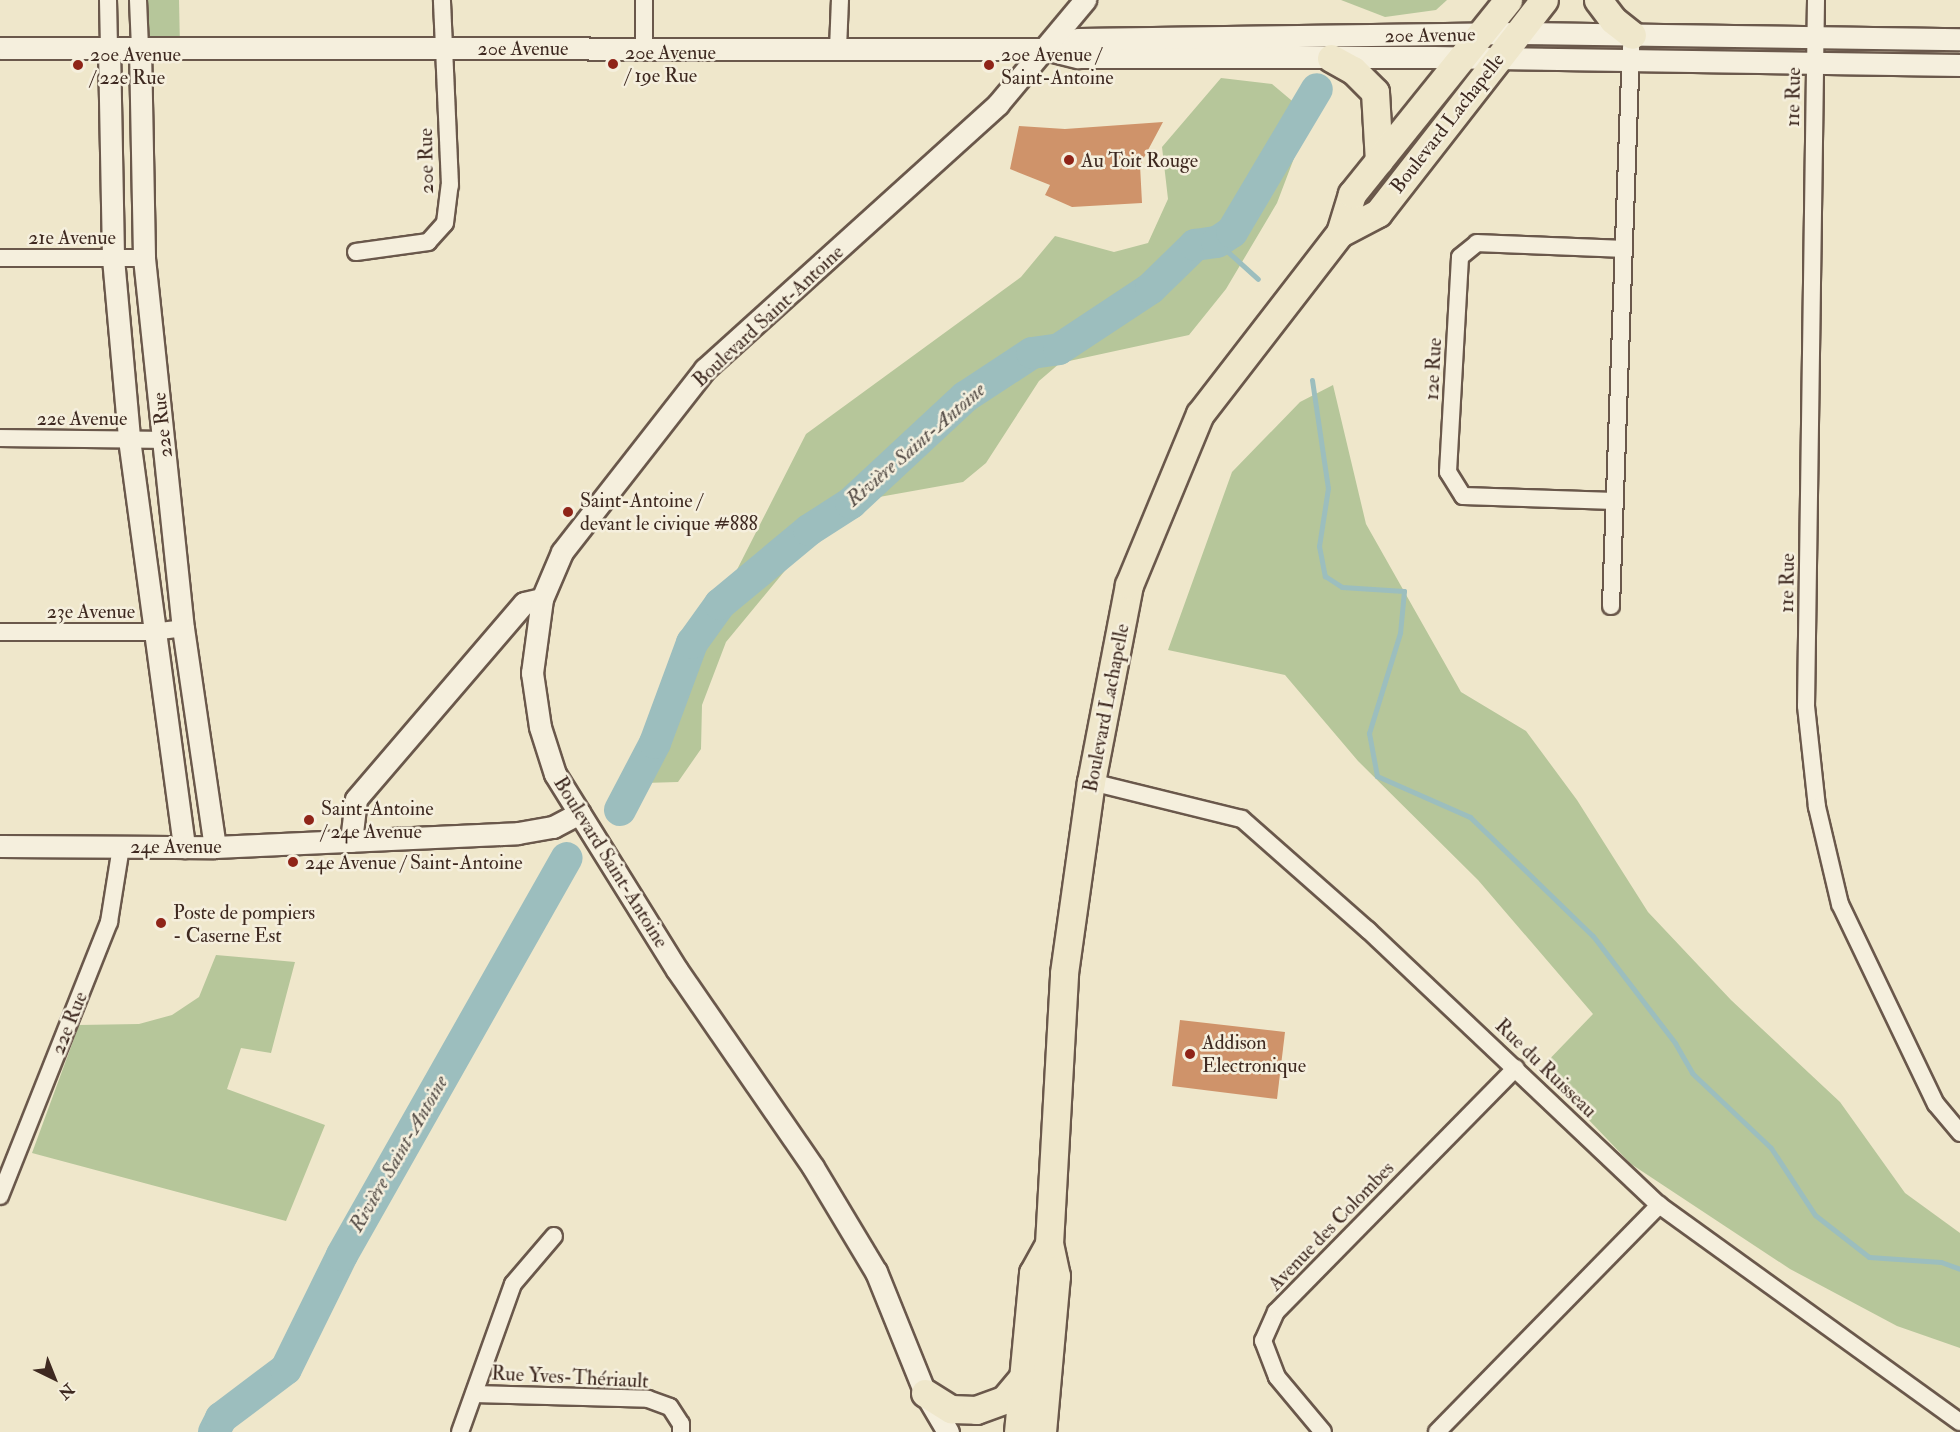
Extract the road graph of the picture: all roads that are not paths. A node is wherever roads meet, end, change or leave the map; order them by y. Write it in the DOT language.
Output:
graph roads {
  1 [pos="108,0"];
  2 [pos="138,0"];
  3 [pos="442,0"];
  4 [pos="644,0"];
  5 [pos="840,0"];
  6 [pos="1084,0"];
  7 [pos="1508,0"];
  8 [pos="1544,0"];
  9 [pos="1598,0"];
  10 [pos="1816,0"];
  11 [pos="1517,33"];
  12 [pos="1480,34"];
  13 [pos="1816,37"];
  14 [pos="1960,39"];
  15 [pos="1631,47"];
  16 [pos="0,48"];
  17 [pos="109,48"];
  18 [pos="140,48"];
  19 [pos="442,48"];
  20 [pos="644,48"];
  21 [pos="838,49"];
  22 [pos="1045,49"];
  23 [pos="1331,58"];
  24 [pos="1462,58"];
  25 [pos="1497,58"];
  26 [pos="1814,63"];
  27 [pos="1960,65"];
  28 [pos="1379,161"];
  29 [pos="1340,233"];
  30 [pos="1624,249"];
  31 [pos="356,252"];
  32 [pos="0,258"];
  33 [pos="114,258"];
  34 [pos="144,258"];
  35 [pos="0,438"];
  36 [pos="129,439"];
  37 [pos="163,440"];
  38 [pos="1615,501"];
  39 [pos="542,599"];
  40 [pos="1611,606"];
  41 [pos="183,628"];
  42 [pos="0,632"];
  43 [pos="152,632"];
  44 [pos="1091,782"];
  45 [pos="579,813"];
  46 [pos="351,841"];
  47 [pos="0,846"];
  48 [pos="121,847"];
  49 [pos="184,847"];
  50 [pos="214,847"];
  51 [pos="1516,1068"];
  52 [pos="1960,1132"];
  53 [pos="0,1196"];
  54 [pos="1659,1205"];
  55 [pos="554,1236"];
  56 [pos="1049,1244"];
  57 [pos="1024,1376"];
  58 [pos="925,1393"];
  59 [pos="474,1394"];
  60 [pos="1960,1422"];
  61 [pos="460,1432"];
  62 [pos="681,1432"];
  63 [pos="948,1432"];
  64 [pos="1018,1432"];
  65 [pos="1041,1432"];
  66 [pos="1323,1432"];
  67 [pos="1437,1432"];
  1 -- 17 [label="street, 22e Rue"];
  2 -- 18 [label="street, 22e Rue"];
  3 -- 19 [label="street, 20e Rue"];
  4 -- 20 [label="street"];
  5 -- 21 [label="street"];
  6 -- 22 [label="street, Boulevard Saint-Antoine"];
  7 -- 12 [label="main road, Boulevard Lachapelle"];
  8 -- 11 [label="main road, Boulevard Lachapelle"];
  9 -- 15 [label="main road"];
  10 -- 13 [label="street, 11e Rue"];
  11 -- 12 [label="street, 20e Avenue"];
  11 -- 15 [label="street, 20e Avenue"];
  11 -- 25 [label="main road, Boulevard Lachapelle"];
  12 -- 22 [label="street, 20e Avenue"];
  12 -- 24 [label="main road, Boulevard Lachapelle"];
  13 -- 14 [label="street, 20e Avenue"];
  13 -- 15 [label="street, 20e Avenue"];
  13 -- 26 [label="street, 11e Rue"];
  15 -- 25 [label="street, 20e Avenue"];
  15 -- 26 [label="street, 20e Avenue"];
  15 -- 30 [label="street"];
  16 -- 17 [label="street, 20e Avenue"];
  17 -- 18 [label="street, 20e Avenue"];
  17 -- 33 [label="street, 22e Rue"];
  18 -- 19 [label="street, 20e Avenue"];
  18 -- 34 [label="street, 22e Rue"];
  19 -- 20 [label="street, 20e Avenue"];
  19 -- 31 [label="street, 20e Rue"];
  20 -- 21 [label="street, 20e Avenue"];
  21 -- 22 [label="street, 20e Avenue"];
  22 -- 23 [label="street, 20e Avenue"];
  22 -- 39 [label="street, Boulevard Saint-Antoine"];
  23 -- 24 [label="street, 20e Avenue"];
  23 -- 28 [label="main road"];
  24 -- 25 [label="street, 20e Avenue"];
  24 -- 28 [label="main road, Boulevard Lachapelle"];
  25 -- 29 [label="main road, Boulevard Lachapelle"];
  26 -- 27 [label="street, 20e Avenue"];
  26 -- 52 [label="street, 11e Rue"];
  28 -- 29 [label="main road, Boulevard Lachapelle"];
  29 -- 44 [label="main road, Boulevard Lachapelle"];
  30 -- 38 [label="street"];
  30 -- 38 [label="street, 12e Rue"];
  32 -- 33 [label="street, 21e Avenue"];
  33 -- 34 [label="street, 21e Avenue"];
  33 -- 36 [label="street, 22e Rue"];
  34 -- 37 [label="street, 22e Rue"];
  35 -- 36 [label="street, 22e Avenue"];
  36 -- 37 [label="street, 22e Avenue"];
  36 -- 43 [label="street, 22e Rue"];
  37 -- 41 [label="street, 22e Rue"];
  38 -- 40 [label="street"];
  39 -- 45 [label="street, Boulevard Saint-Antoine"];
  39 -- 46 [label="street"];
  41 -- 43 [label="street, 23e Avenue"];
  41 -- 50 [label="street, 22e Rue"];
  42 -- 43 [label="street, 23e Avenue"];
  43 -- 49 [label="street, 22e Rue"];
  44 -- 51 [label="street, Rue du Ruisseau"];
  44 -- 56 [label="main road, Boulevard Lachapelle"];
  45 -- 46 [label="street, 24e Avenue"];
  45 -- 58 [label="street, Boulevard Saint-Antoine"];
  46 -- 50 [label="street, 24e Avenue"];
  47 -- 48 [label="street, 24e Avenue"];
  48 -- 49 [label="street, 24e Avenue"];
  48 -- 53 [label="street, 22e Rue"];
  49 -- 50 [label="street, 24e Avenue"];
  51 -- 54 [label="street, Rue du Ruisseau"];
  51 -- 66 [label="street, Avenue des Colombes"];
  54 -- 60 [label="street, Rue du Ruisseau"];
  54 -- 67 [label="street"];
  55 -- 59 [label="street"];
  56 -- 57 [label="main road, Boulevard Lachapelle"];
  56 -- 65 [label="main road, Boulevard Lachapelle"];
  57 -- 58 [label="main road"];
  57 -- 64 [label="main road, Boulevard Lachapelle"];
  58 -- 63 [label="street, Boulevard Saint-Antoine"];
  59 -- 61 [label="street"];
  59 -- 62 [label="street, Rue Yves-Thériault"];
}
